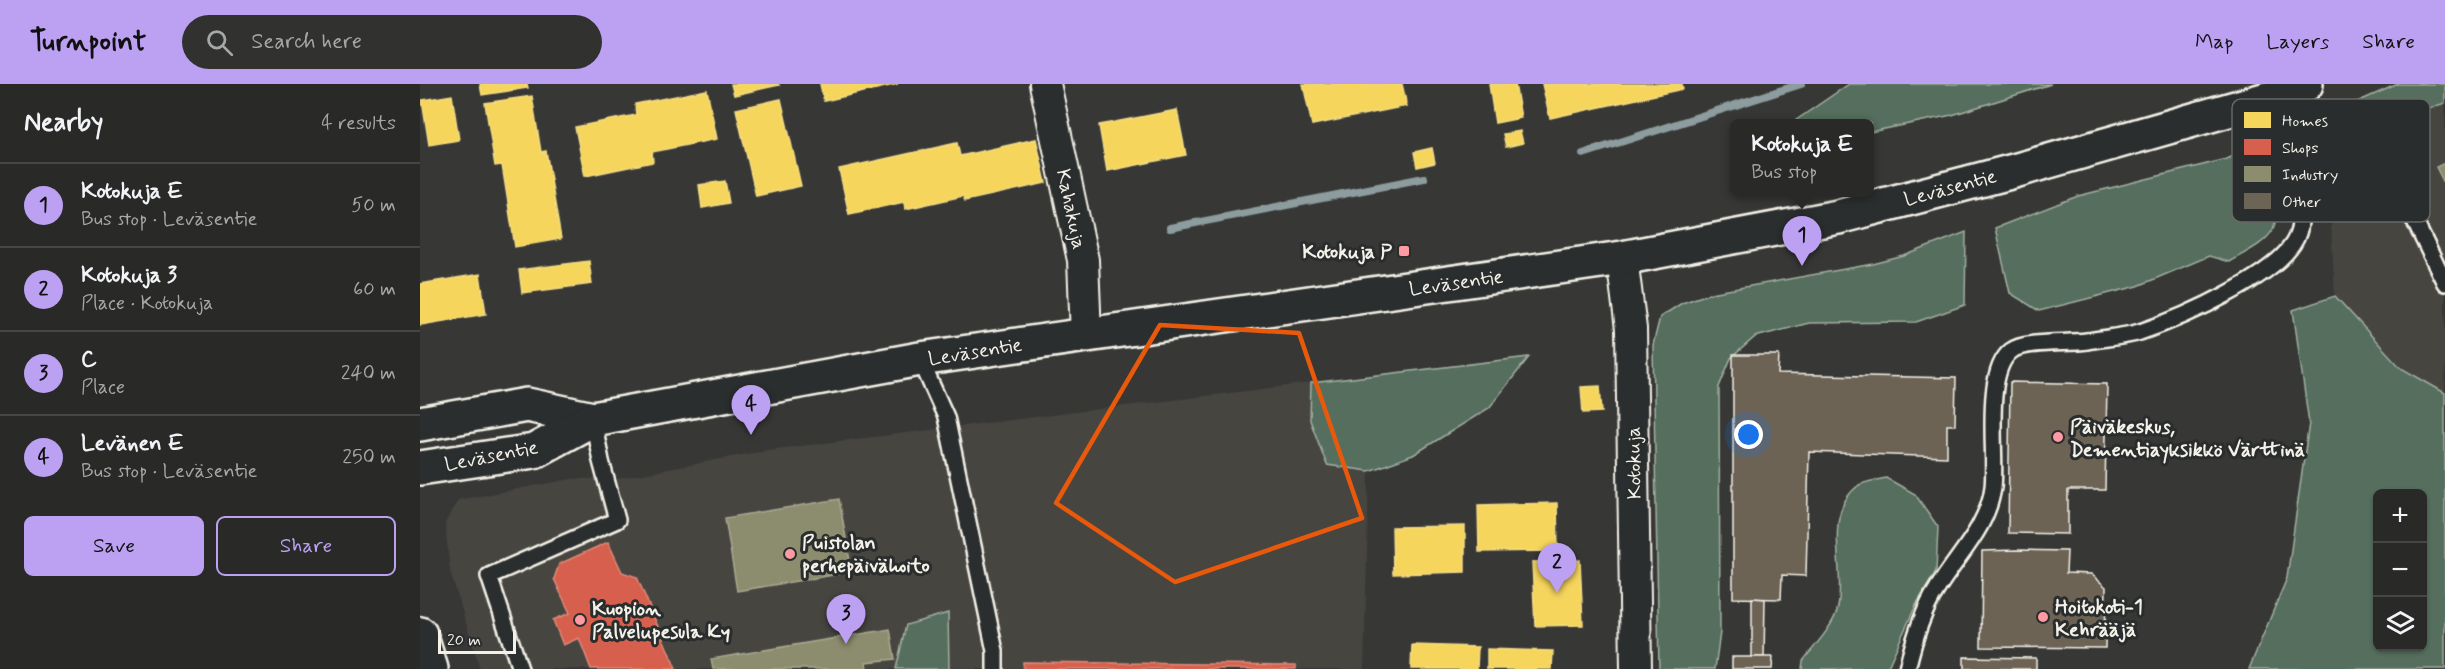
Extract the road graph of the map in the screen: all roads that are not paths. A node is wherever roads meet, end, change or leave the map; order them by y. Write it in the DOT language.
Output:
graph roads {
  1 [pos="1045,84"];
  2 [pos="2294,89"];
  3 [pos="2260,99"];
  4 [pos="2232,107"];
  5 [pos="2299,222"];
  6 [pos="2415,222"];
  7 [pos="1622,258"];
  8 [pos="2445,283"];
  9 [pos="1086,336"];
  10 [pos="920,359"];
  11 [pos="592,419"];
  12 [pos="420,424"];
  13 [pos="420,468"];
  14 [pos="420,634"];
  15 [pos="431,669"];
  16 [pos="520,669"];
  17 [pos="995,669"];
  18 [pos="1636,669"];
  19 [pos="1907,669"];
  1 -- 9 [label="street, Kahakuja"];
  2 -- 3 [label="main road, Leväsentie"];
  4 -- 7 [label="main road, Leväsentie"];
  5 -- 19 [label="lane"];
  6 -- 8 [label="lane"];
  7 -- 9 [label="main road, Leväsentie"];
  7 -- 18 [label="street, Kotokuja"];
  9 -- 10 [label="main road, Leväsentie"];
  10 -- 11 [label="main road, Leväsentie"];
  10 -- 17 [label="lane"];
  11 -- 12 [label="main road, Leväsentie"];
  11 -- 13 [label="main road, Leväsentie"];
  11 -- 16 [label="lane"];
  14 -- 15 [label="main road"];
}
